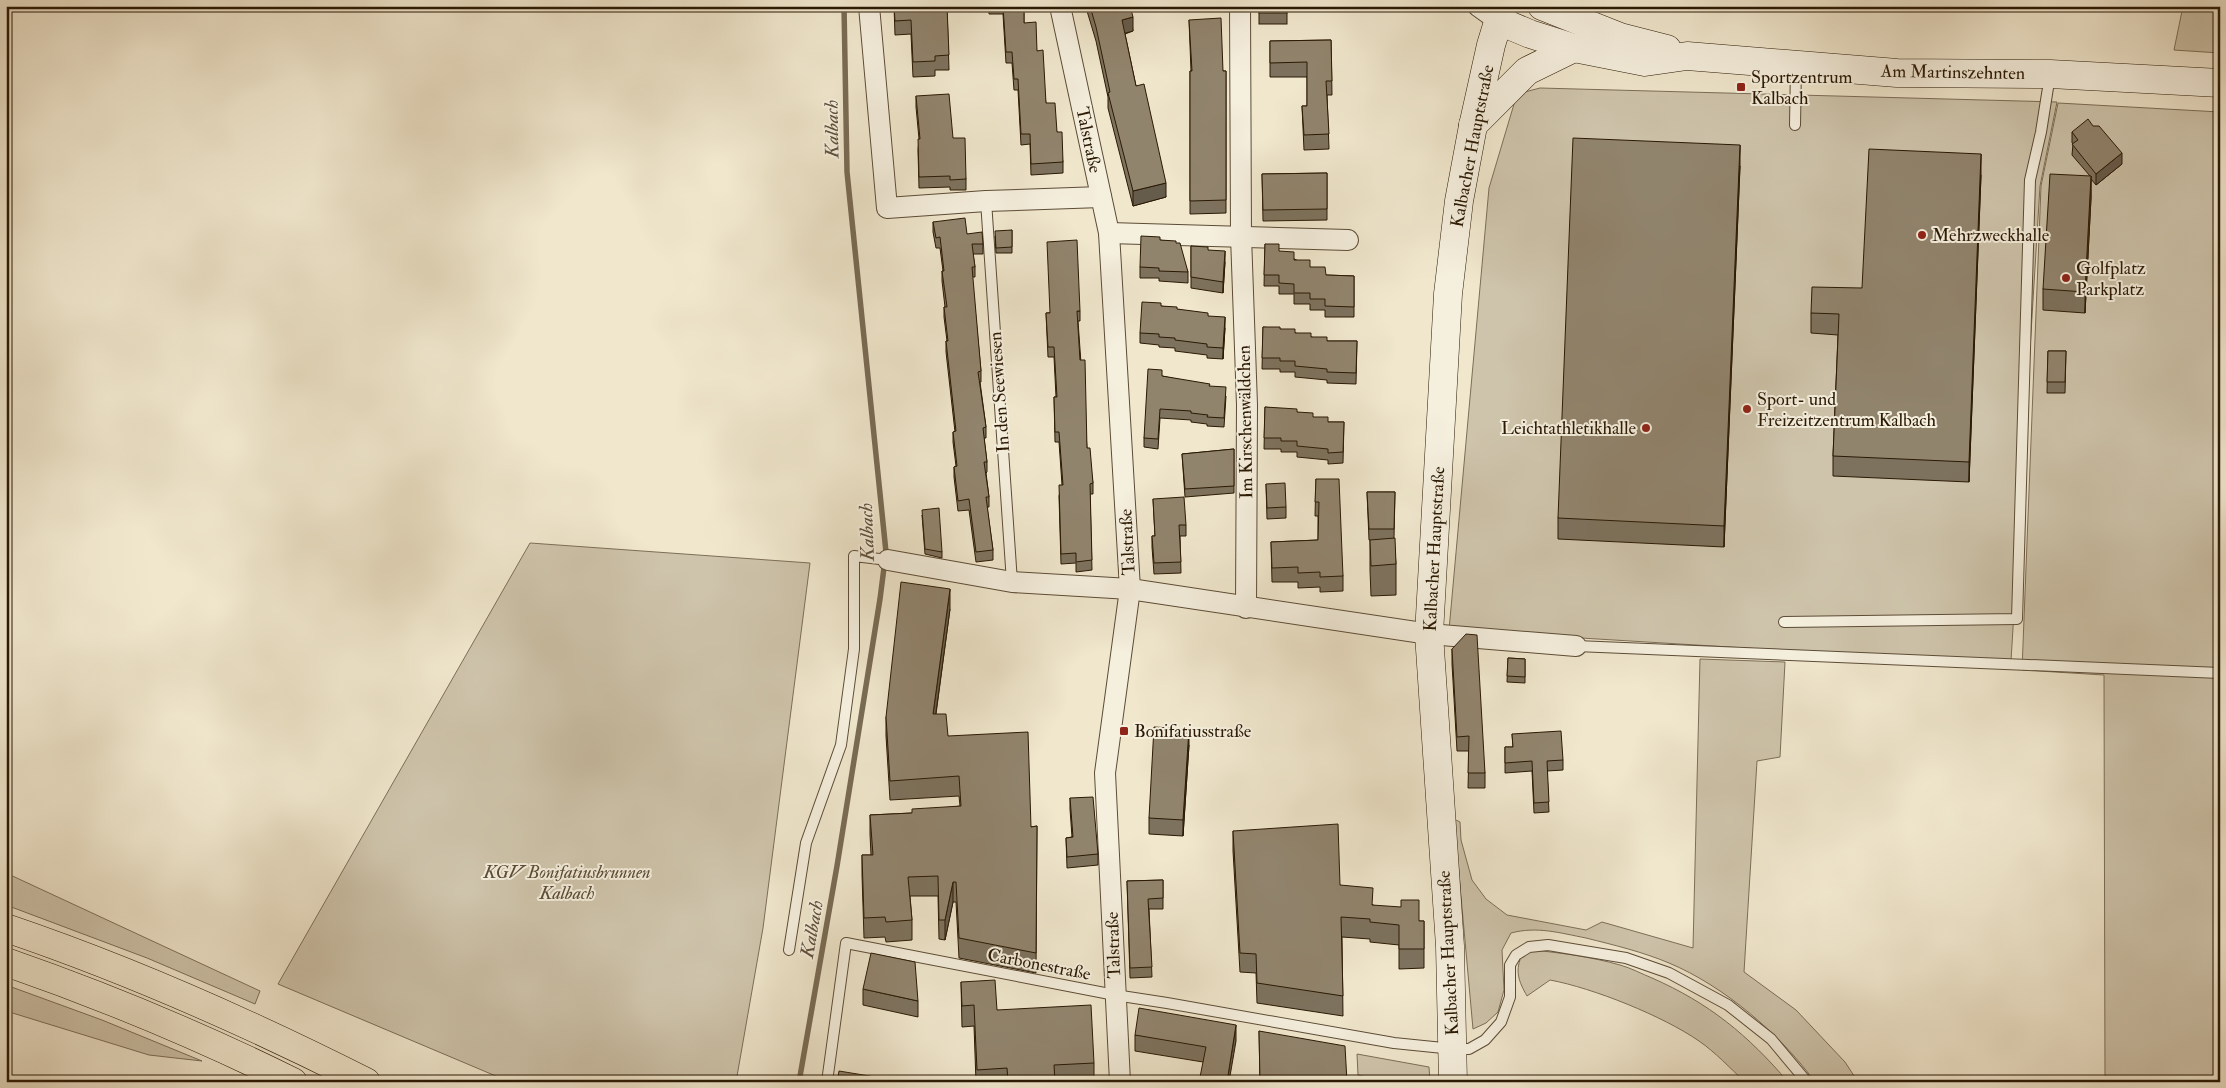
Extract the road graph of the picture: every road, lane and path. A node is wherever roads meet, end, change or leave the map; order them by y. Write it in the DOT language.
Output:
graph roads {
  1 [pos="869,6"];
  2 [pos="1060,6"];
  3 [pos="1240,6"];
  4 [pos="1542,6"];
  5 [pos="1494,11"];
  6 [pos="1574,48"];
  7 [pos="1687,56"];
  8 [pos="1796,66"];
  9 [pos="2050,74"];
  10 [pos="2220,83"];
  11 [pos="1795,125"];
  12 [pos="1472,126"];
  13 [pos="1101,197"];
  14 [pos="986,201"];
  15 [pos="1109,233"];
  16 [pos="1241,236"];
  17 [pos="1348,240"];
  18 [pos="888,560"];
  19 [pos="1012,582"];
  20 [pos="1130,590"];
  21 [pos="1246,608"];
  22 [pos="1784,622"];
  23 [pos="1429,634"];
  24 [pos="1576,646"];
  25 [pos="2220,673"];
  26 [pos="6,928"];
  27 [pos="789,950"];
  28 [pos="6,962"];
  29 [pos="1115,995"];
  30 [pos="1453,1049"];
  31 [pos="293,1082"];
  32 [pos="366,1082"];
  33 [pos="827,1082"];
  34 [pos="1120,1082"];
  35 [pos="1453,1082"];
  36 [pos="1807,1082"];
  1 -- 14 [label="street"];
  2 -- 13 [label="street, Talstraße"];
  3 -- 16 [label="street, Im Kirschenwäldchen"];
  4 -- 7 [label="street, Am Martinszehnten"];
  5 -- 6 [label="street, Am Martinszehnten"];
  5 -- 12 [label="street, Kalbacher Hauptstraße"];
  6 -- 7 [label="street, Am Martinszehnten"];
  6 -- 12 [label="street"];
  7 -- 8 [label="street, Am Martinszehnten"];
  8 -- 9 [label="street, Am Martinszehnten"];
  8 -- 11 [label="lane"];
  9 -- 10 [label="street, Am Martinszehnten"];
  9 -- 22 [label="lane"];
  12 -- 23 [label="street, Kalbacher Hauptstraße"];
  13 -- 14 [label="street"];
  13 -- 15 [label="street, Talstraße"];
  14 -- 19 [label="lane, In den Seewiesen"];
  15 -- 16 [label="street"];
  15 -- 20 [label="street, Talstraße"];
  16 -- 17 [label="street"];
  16 -- 21 [label="street, Im Kirschenwäldchen"];
  18 -- 19 [label="street"];
  18 -- 27 [label="lane"];
  19 -- 20 [label="street"];
  20 -- 21 [label="street"];
  20 -- 29 [label="street, Talstraße"];
  21 -- 23 [label="street"];
  23 -- 24 [label="street"];
  23 -- 30 [label="street, Kalbacher Hauptstraße"];
  24 -- 25 [label="lane"];
  26 -- 32 [label="highway"];
  28 -- 31 [label="highway"];
  29 -- 30 [label="lane, Carbonestraße"];
  29 -- 33 [label="lane, Carbonestraße"];
  29 -- 34 [label="street, Talstraße"];
  30 -- 35 [label="street, Kalbacher Hauptstraße"];
  30 -- 36 [label="lane, Carbonestraße"];
}
